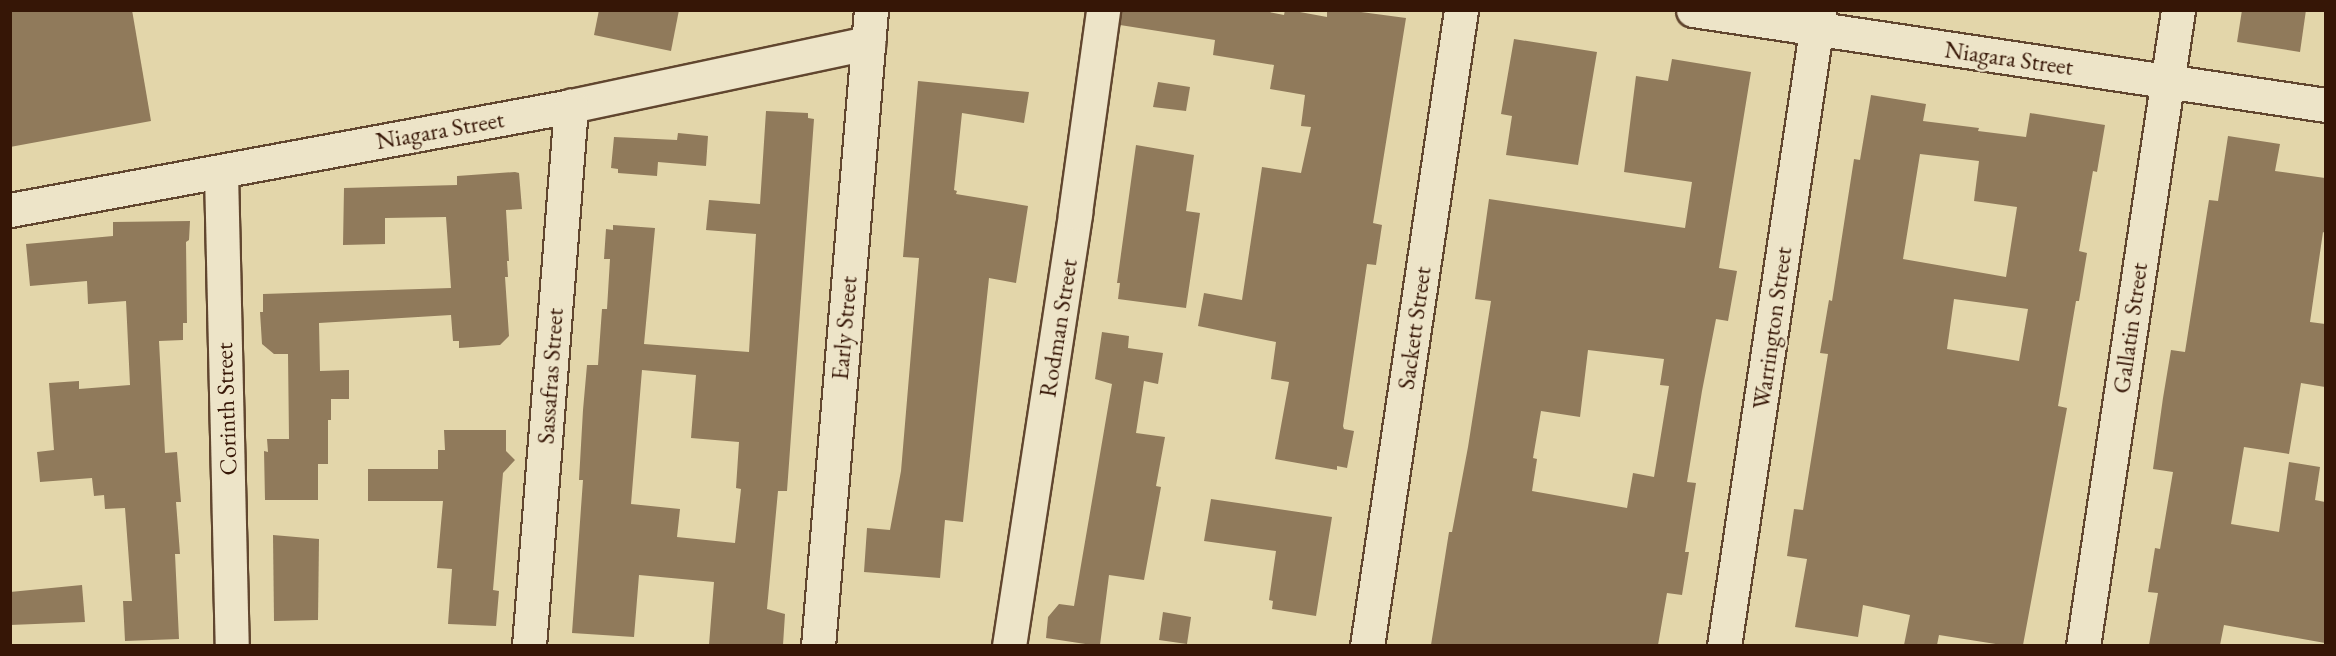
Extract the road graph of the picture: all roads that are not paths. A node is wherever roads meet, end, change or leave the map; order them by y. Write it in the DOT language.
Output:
graph roads {
  1 [pos="871,10"];
  2 [pos="1103,10"];
  3 [pos="1461,10"];
  4 [pos="1693,10"];
  5 [pos="2178,10"];
  6 [pos="1818,20"];
  7 [pos="868,43"];
  8 [pos="2167,81"];
  9 [pos="2325,105"];
  10 [pos="571,106"];
  11 [pos="221,172"];
  12 [pos="10,210"];
  13 [pos="232,645"];
  14 [pos="529,645"];
  15 [pos="818,645"];
  16 [pos="1009,645"];
  17 [pos="1367,645"];
  18 [pos="1724,645"];
  19 [pos="2083,645"];
  1 -- 7 [label="street, Early Street"];
  2 -- 16 [label="street, Rodman Street"];
  3 -- 17 [label="street, Sackett Street"];
  4 -- 6 [label="street, Niagara Street"];
  5 -- 8 [label="street, Gallatin Street"];
  6 -- 8 [label="street, Niagara Street"];
  6 -- 18 [label="street, Warrington Street"];
  7 -- 10 [label="street, Niagara Street"];
  7 -- 15 [label="street, Early Street"];
  8 -- 9 [label="street, Niagara Street"];
  8 -- 19 [label="street, Gallatin Street"];
  10 -- 11 [label="street, Niagara Street"];
  10 -- 14 [label="street, Sassafras Street"];
  11 -- 12 [label="street, Niagara Street"];
  11 -- 13 [label="street, Corinth Street"];
}
